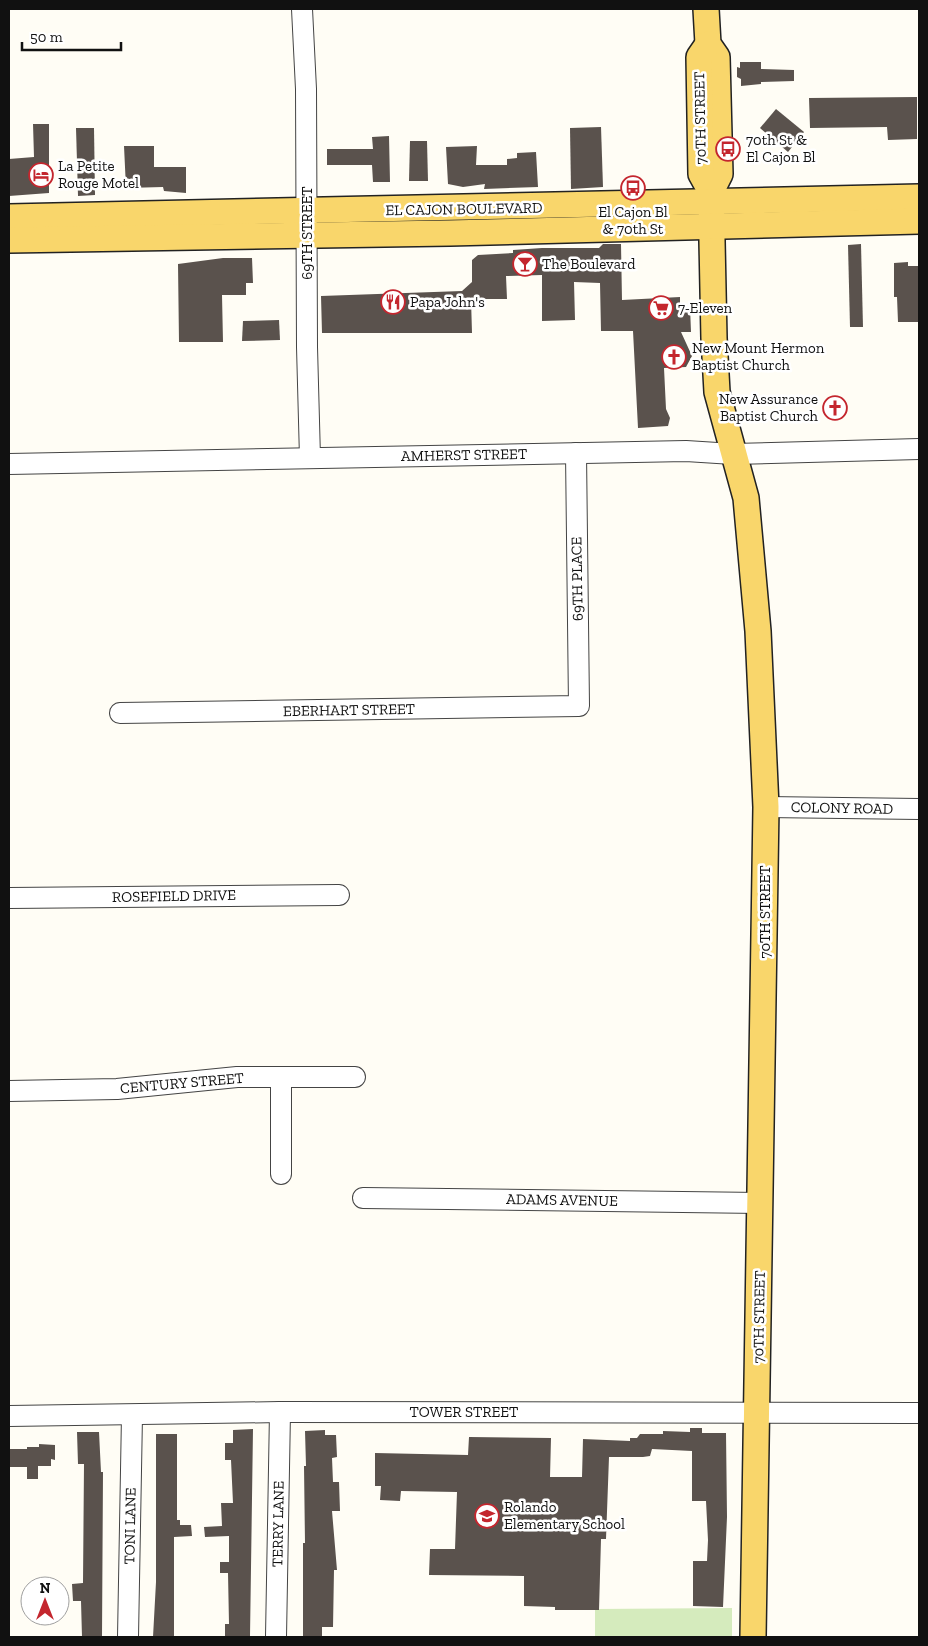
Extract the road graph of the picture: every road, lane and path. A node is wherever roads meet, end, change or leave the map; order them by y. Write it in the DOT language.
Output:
graph roads {
  1 [pos="302,9"];
  2 [pos="706,9"];
  3 [pos="919,198"];
  4 [pos="712,207"];
  5 [pos="9,217"];
  6 [pos="919,221"];
  7 [pos="308,223"];
  8 [pos="9,240"];
  9 [pos="919,449"];
  10 [pos="576,453"];
  11 [pos="733,454"];
  12 [pos="310,458"];
  13 [pos="9,464"];
  14 [pos="579,706"];
  15 [pos="120,713"];
  16 [pos="766,807"];
  17 [pos="919,809"];
  18 [pos="338,895"];
  19 [pos="9,898"];
  20 [pos="281,1078"];
  21 [pos="355,1078"];
  22 [pos="9,1091"];
  23 [pos="281,1174"];
  24 [pos="363,1198"];
  25 [pos="760,1203"];
  26 [pos="280,1412"];
  27 [pos="758,1412"];
  28 [pos="919,1413"];
  29 [pos="132,1415"];
  30 [pos="9,1416"];
  31 [pos="128,1637"];
  32 [pos="276,1637"];
  33 [pos="753,1637"];
  1 -- 7 [label="street, 69TH STREET"];
  2 -- 4 [label="main road, 70TH STREET"];
  3 -- 4 [label="main road, EL CAJON BOULEVARD"];
  4 -- 6 [label="main road, EL CAJON BOULEVARD"];
  4 -- 7 [label="main road, EL CAJON BOULEVARD"];
  4 -- 11 [label="main road, 70TH STREET"];
  5 -- 7 [label="main road, EL CAJON BOULEVARD"];
  7 -- 8 [label="main road, EL CAJON BOULEVARD"];
  7 -- 12 [label="street, 69TH STREET"];
  9 -- 11 [label="street, AMHERST STREET"];
  10 -- 11 [label="street, AMHERST STREET"];
  10 -- 12 [label="street, AMHERST STREET"];
  10 -- 14 [label="street, 69TH PLACE"];
  11 -- 16 [label="main road, 70TH STREET"];
  12 -- 13 [label="street, AMHERST STREET"];
  14 -- 15 [label="street, EBERHART STREET"];
  16 -- 17 [label="street, COLONY ROAD"];
  16 -- 25 [label="main road, 70TH STREET"];
  18 -- 19 [label="street, ROSEFIELD DRIVE"];
  20 -- 21 [label="street, CENTURY STREET"];
  20 -- 22 [label="street, CENTURY STREET"];
  20 -- 23 [label="street"];
  24 -- 25 [label="street, ADAMS AVENUE"];
  25 -- 27 [label="main road, 70TH STREET"];
  26 -- 27 [label="street, TOWER STREET"];
  26 -- 29 [label="street, TOWER STREET"];
  26 -- 32 [label="street, TERRY LANE"];
  27 -- 28 [label="street, TOWER STREET"];
  27 -- 33 [label="main road, 70TH STREET"];
  29 -- 30 [label="street, TOWER STREET"];
  29 -- 31 [label="street, TONI LANE"];
}
